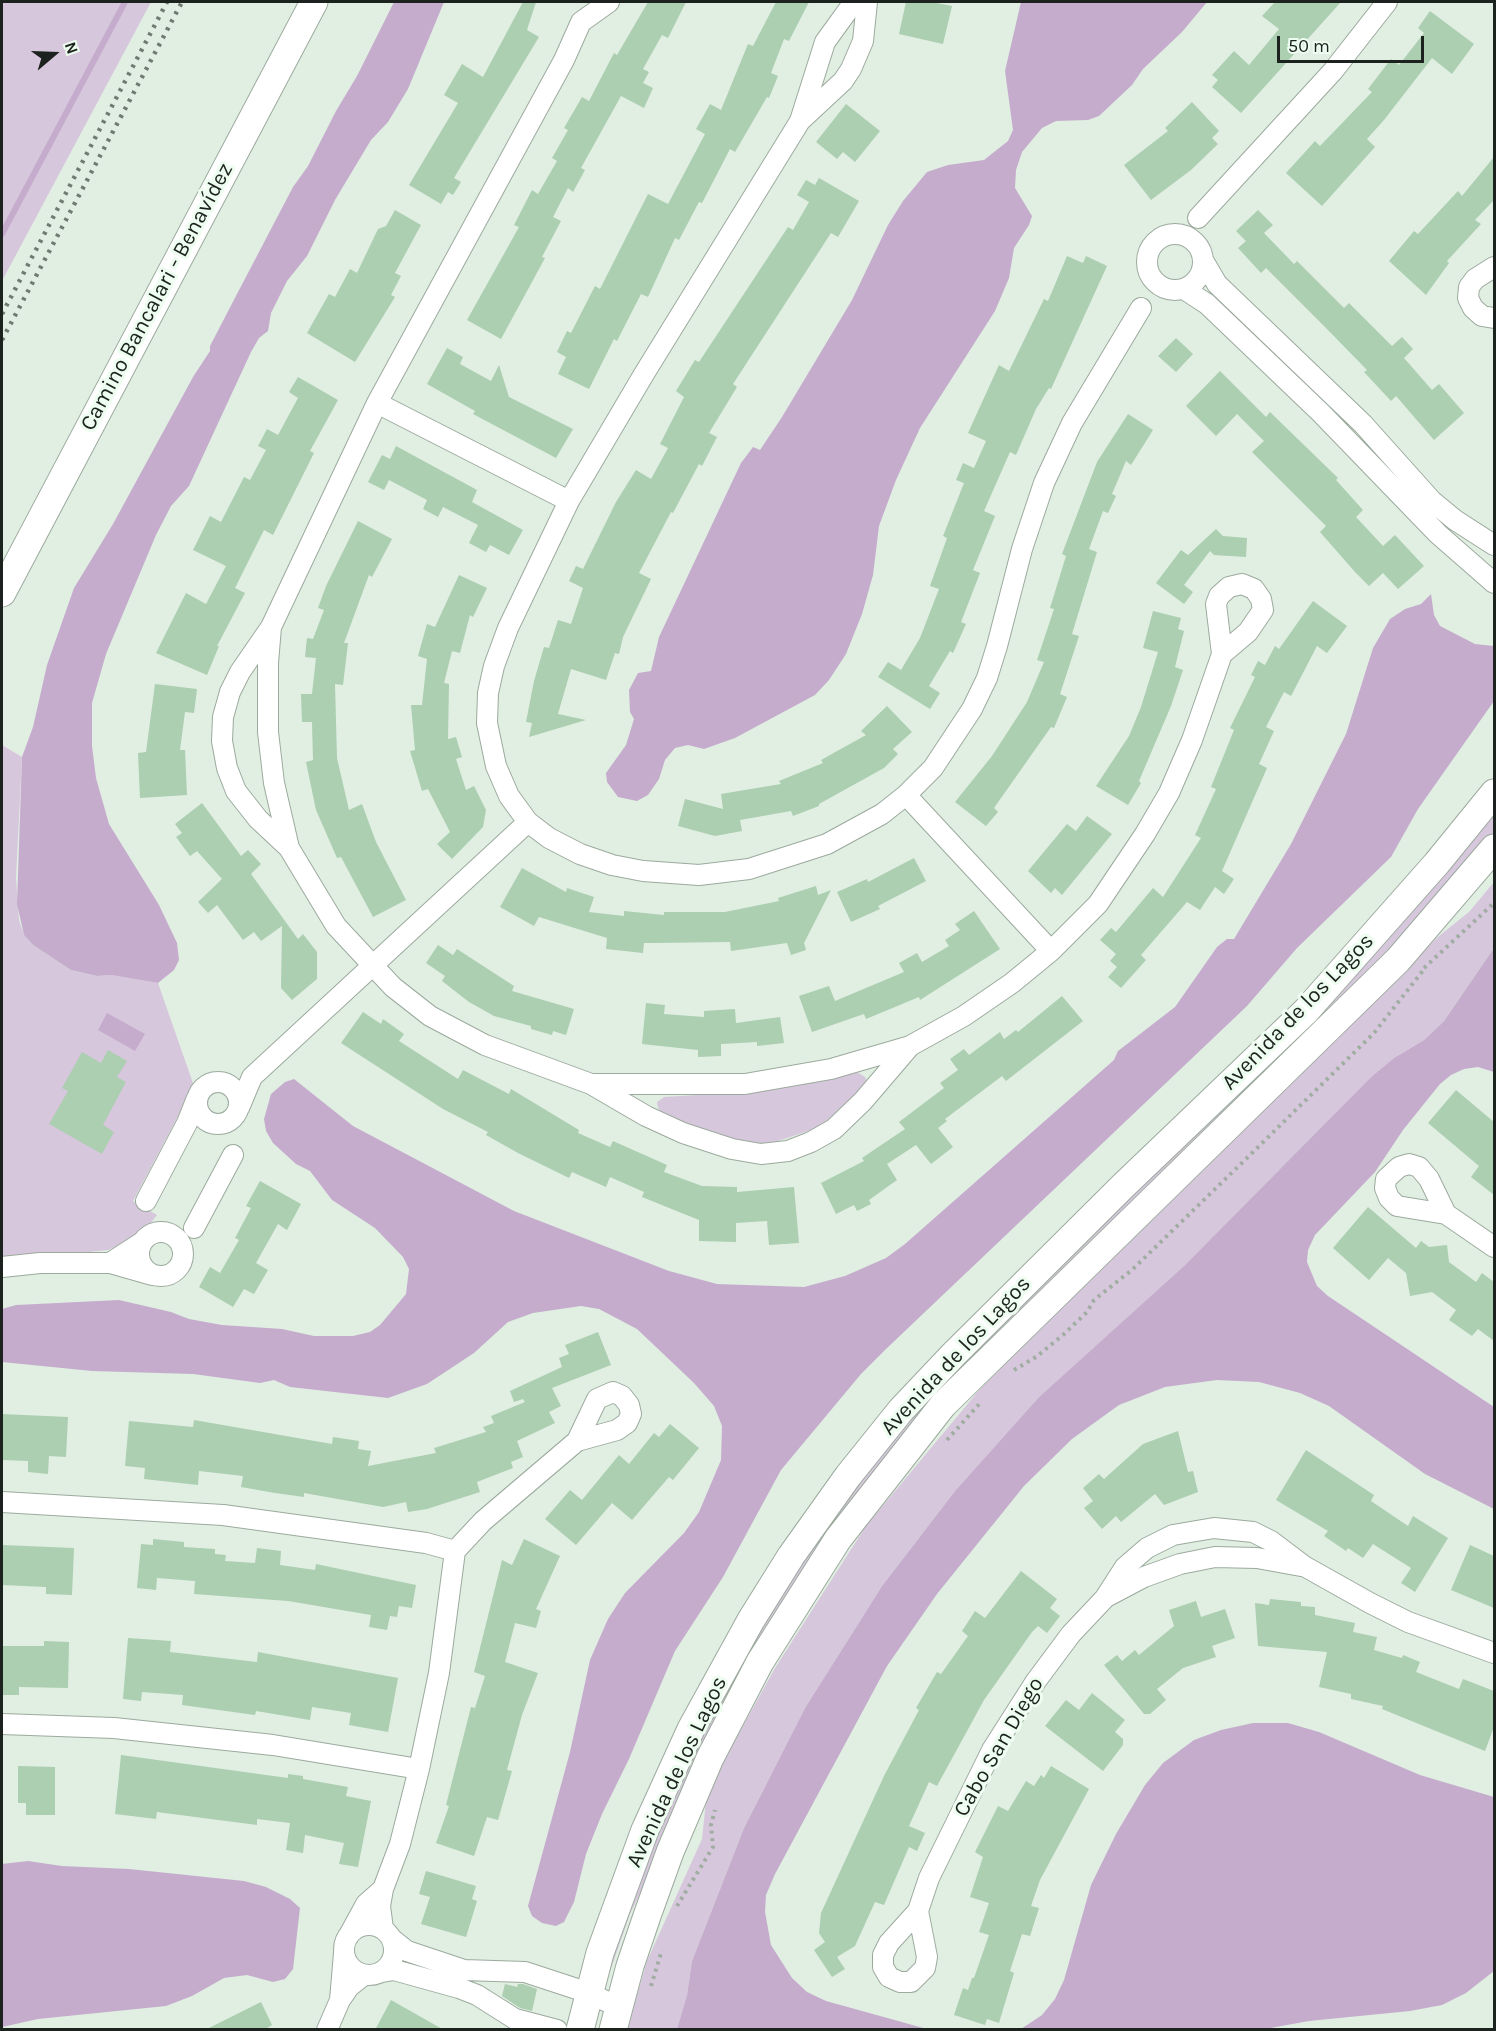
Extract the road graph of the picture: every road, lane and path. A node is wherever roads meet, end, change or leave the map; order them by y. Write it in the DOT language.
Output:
graph roads {
  1 [pos="314,2"];
  2 [pos="578,2"];
  3 [pos="609,2"];
  4 [pos="854,2"];
  5 [pos="867,2"];
  6 [pos="1388,2"];
  7 [pos="581,22"];
  8 [pos="800,121"];
  9 [pos="1198,218"];
  10 [pos="1165,236"];
  11 [pos="1200,253"];
  12 [pos="1147,266"];
  13 [pos="1494,267"];
  14 [pos="1179,290"];
  15 [pos="1141,308"];
  16 [pos="1494,318"];
  17 [pos="377,403"];
  18 [pos="569,501"];
  19 [pos="1494,545"];
  20 [pos="1494,583"];
  21 [pos="2,593"];
  22 [pos="271,627"];
  23 [pos="1222,654"];
  24 [pos="1494,793"];
  25 [pos="906,795"];
  26 [pos="528,822"];
  27 [pos="289,848"];
  28 [pos="1494,848"];
  29 [pos="1494,903"];
  30 [pos="1051,951"];
  31 [pos="1429,963"];
  32 [pos="371,966"];
  33 [pos="1395,994"];
  34 [pos="910,1046"];
  35 [pos="259,1071"];
  36 [pos="218,1082"];
  37 [pos="591,1084"];
  38 [pos="239,1108"];
  39 [pos="196,1121"];
  40 [pos="233,1155"];
  41 [pos="146,1201"];
  42 [pos="1446,1214"];
  43 [pos="194,1228"];
  44 [pos="171,1234"];
  45 [pos="141,1243"];
  46 [pos="1494,1247"];
  47 [pos="182,1261"];
  48 [pos="110,1263"];
  49 [pos="2,1267"];
  50 [pos="154,1275"];
  51 [pos="1020,1358"];
  52 [pos="986,1397"];
  53 [pos="577,1441"];
  54 [pos="943,1444"];
  55 [pos="2,1502"];
  56 [pos="455,1551"];
  57 [pos="1304,1566"];
  58 [pos="1105,1598"];
  59 [pos="1494,1653"];
  60 [pos="2,1724"];
  61 [pos="419,1769"];
  62 [pos="719,1800"];
  63 [pos="383,1889"];
  64 [pos="918,1911"];
  65 [pos="674,1914"];
  66 [pos="387,1934"];
  67 [pos="665,1940"];
  68 [pos="346,1945"];
  69 [pos="374,1973"];
  70 [pos="649,1991"];
  71 [pos="589,1993"];
  72 [pos="340,2000"];
  73 [pos="615,2018"];
  74 [pos="327,2030"];
  75 [pos="556,2030"];
  76 [pos="580,2030"];
  1 -- 21 [label="street, Camino Bancalari - Benavídez"];
  2 -- 7 [label="street"];
  3 -- 7 [label="street"];
  4 -- 8 [label="street"];
  5 -- 8 [label="street"];
  6 -- 9 [label="street"];
  7 -- 17 [label="street"];
  8 -- 18 [label="street"];
  9 -- 10 [label="street"];
  9 -- 11 [label="street"];
  10 -- 11 [label="street"];
  10 -- 12 [label="street"];
  11 -- 14 [label="street"];
  11 -- 19 [label="street"];
  12 -- 14 [label="street"];
  12 -- 15 [label="street"];
  13 -- 16 [label="street"];
  14 -- 15 [label="street"];
  14 -- 20 [label="street"];
  15 -- 25 [label="street"];
  17 -- 18 [label="street"];
  17 -- 22 [label="street"];
  18 -- 26 [label="street"];
  22 -- 27 [label="street"];
  22 -- 27 [label="street"];
  23 -- 30 [label="street"];
  24 -- 71 [label="street, Avenida de los Lagos"];
  25 -- 26 [label="street"];
  25 -- 30 [label="street"];
  26 -- 32 [label="street"];
  27 -- 32 [label="street"];
  28 -- 73 [label="street, Avenida de los Lagos"];
  29 -- 31 [label="path"];
  30 -- 34 [label="street"];
  31 -- 33 [label="path"];
  31 -- 51 [label="path"];
  32 -- 35 [label="street"];
  32 -- 37 [label="street"];
  34 -- 37 [label="street"];
  34 -- 37 [label="street"];
  35 -- 36 [label="street"];
  35 -- 38 [label="street"];
  36 -- 38 [label="street"];
  36 -- 39 [label="street"];
  38 -- 39 [label="street"];
  39 -- 41 [label="street"];
  40 -- 43 [label="street"];
  42 -- 46 [label="street"];
  43 -- 44 [label="street"];
  43 -- 47 [label="street"];
  44 -- 45 [label="street"];
  44 -- 47 [label="street"];
  45 -- 48 [label="street"];
  45 -- 50 [label="street"];
  47 -- 50 [label="street"];
  48 -- 49 [label="street"];
  48 -- 50 [label="street"];
  52 -- 54 [label="path"];
  53 -- 56 [label="street"];
  55 -- 56 [label="street"];
  56 -- 61 [label="street"];
  57 -- 58 [label="street, Cabo San Diego"];
  57 -- 58 [label="street, Cabo San Diego"];
  57 -- 59 [label="street, Cabo San Diego"];
  58 -- 64 [label="street, Cabo San Diego"];
  60 -- 61 [label="street"];
  61 -- 63 [label="street"];
  62 -- 65 [label="path"];
  63 -- 66 [label="street"];
  63 -- 68 [label="street"];
  66 -- 68 [label="street"];
  66 -- 69 [label="street"];
  66 -- 71 [label="street"];
  67 -- 70 [label="path"];
  68 -- 69 [label="street"];
  68 -- 72 [label="street"];
  69 -- 72 [label="street"];
  69 -- 75 [label="street"];
  71 -- 73 [label="street"];
  71 -- 76 [label="street, Avenida de los Lagos"];
  72 -- 74 [label="street"];
}
